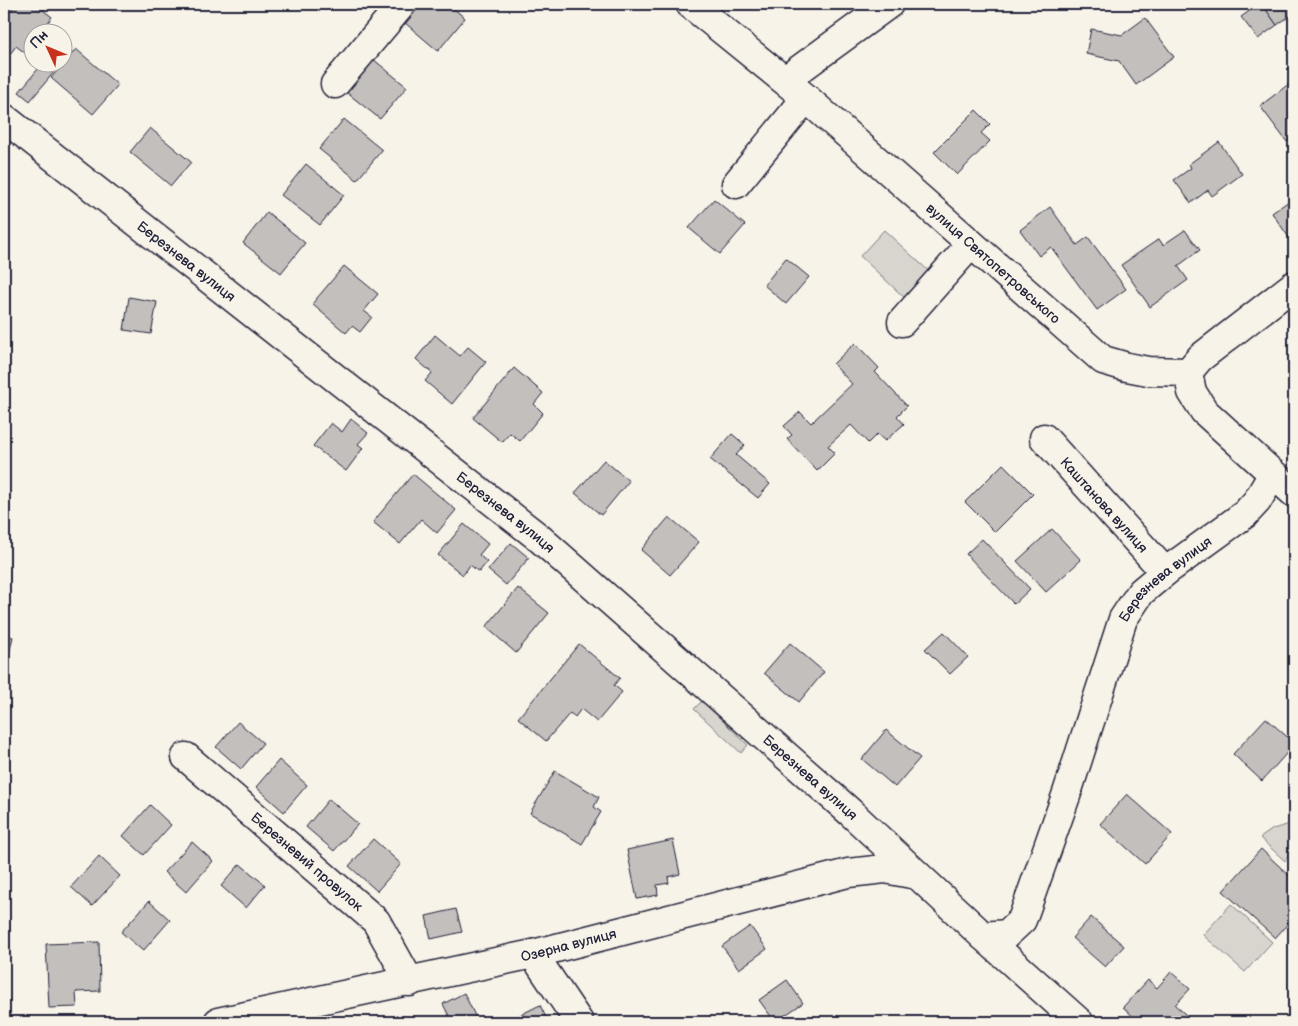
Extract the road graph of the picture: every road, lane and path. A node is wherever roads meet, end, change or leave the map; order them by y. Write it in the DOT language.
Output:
graph roads {
  1 [pos="402,4"];
  2 [pos="690,4"];
  3 [pos="889,4"];
  4 [pos="785,80"];
  5 [pos="335,84"];
  6 [pos="806,98"];
  7 [pos="4,118"];
  8 [pos="736,184"];
  9 [pos="971,244"];
  10 [pos="1294,285"];
  11 [pos="902,322"];
  12 [pos="1188,372"];
  13 [pos="1044,438"];
  14 [pos="1273,474"];
  15 [pos="1294,493"];
  16 [pos="1165,572"];
  17 [pos="186,757"];
  18 [pos="917,876"];
  19 [pos="982,936"];
  20 [pos="533,954"];
  21 [pos="410,982"];
  22 [pos="218,1022"];
  23 [pos="579,1022"];
  24 [pos="1079,1022"];
  1 -- 5 [label="street"];
  2 -- 4 [label="street, вулиця Святопетровського"];
  3 -- 4 [label="street"];
  4 -- 6 [label="street, вулиця Святопетровського"];
  6 -- 8 [label="street"];
  6 -- 9 [label="street, вулиця Святопетровського"];
  7 -- 18 [label="street, Березнева вулиця"];
  9 -- 11 [label="street"];
  9 -- 12 [label="street, вулиця Святопетровського"];
  10 -- 12 [label="street"];
  12 -- 14 [label="street"];
  13 -- 16 [label="street, Каштанова вулиця"];
  14 -- 15 [label="street"];
  14 -- 16 [label="street, Березнева вулиця"];
  16 -- 19 [label="street, Березнева вулиця"];
  17 -- 21 [label="street, Березневий провулок"];
  18 -- 19 [label="street, Березнева вулиця"];
  18 -- 20 [label="street, Озерна вулиця"];
  19 -- 24 [label="street, Березнева вулиця"];
  20 -- 21 [label="street, Озерна вулиця"];
  20 -- 23 [label="street"];
  21 -- 22 [label="street, Озерна вулиця"];
}
